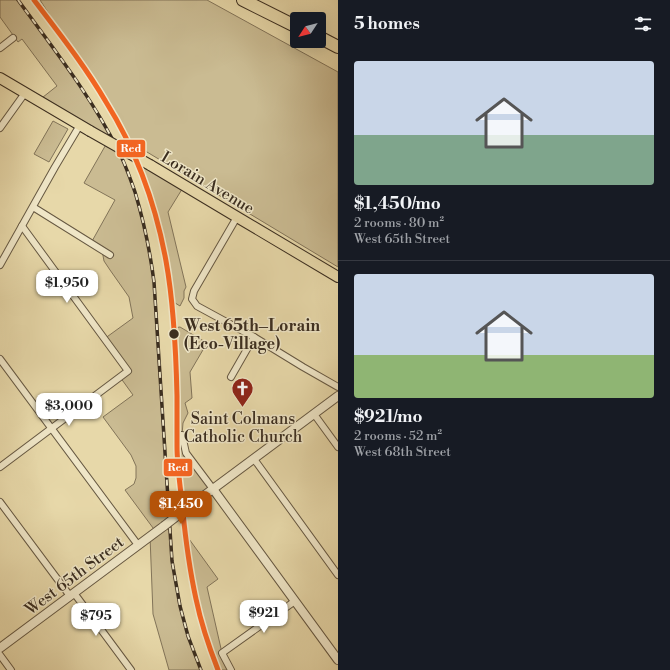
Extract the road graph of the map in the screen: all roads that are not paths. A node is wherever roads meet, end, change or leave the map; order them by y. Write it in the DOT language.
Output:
graph roads {
  1 [pos="243,0"];
  2 [pos="290,24"];
  3 [pos="13,38"];
  4 [pos="326,41"];
  5 [pos="338,47"];
  6 [pos="0,48"];
  7 [pos="0,78"];
  8 [pos="25,93"];
  9 [pos="80,125"];
  10 [pos="0,128"];
  11 [pos="33,207"];
  12 [pos="237,217"];
  13 [pos="22,226"];
  14 [pos="110,255"];
  15 [pos="0,265"];
  16 [pos="338,277"];
  17 [pos="254,337"];
  18 [pos="0,359"];
  19 [pos="231,377"];
  20 [pos="338,387"];
  21 [pos="338,396"];
  22 [pos="314,414"];
  23 [pos="52,429"];
  24 [pos="182,435"];
  25 [pos="338,446"];
  26 [pos="254,459"];
  27 [pos="0,467"];
  28 [pos="213,489"];
  29 [pos="0,502"];
  30 [pos="138,545"];
  31 [pos="338,575"];
  32 [pos="72,594"];
  33 [pos="295,601"];
  34 [pos="0,648"];
  35 [pos="0,655"];
  36 [pos="338,660"];
  37 [pos="11,670"];
  38 [pos="131,670"];
  39 [pos="231,670"];
  1 -- 2 [label="highway"];
  3 -- 6 [label="street"];
  4 -- 5 [label="highway"];
  7 -- 8 [label="main road, Lorain Avenue"];
  8 -- 9 [label="main road, Lorain Avenue"];
  8 -- 10 [label="street"];
  9 -- 11 [label="street"];
  9 -- 12 [label="main road, Lorain Avenue, bridge"];
  11 -- 13 [label="street"];
  11 -- 14 [label="street"];
  12 -- 16 [label="main road, Lorain Avenue"];
  12 -- 17 [label="street"];
  13 -- 15 [label="street"];
  13 -- 23 [label="street"];
  17 -- 19 [label="street"];
  17 -- 20 [label="street"];
  18 -- 23 [label="street"];
  21 -- 22 [label="street, West 65th Street"];
  22 -- 25 [label="street"];
  22 -- 26 [label="street, West 65th Street"];
  23 -- 27 [label="street"];
  23 -- 30 [label="street"];
  24 -- 28 [label="street"];
  26 -- 28 [label="street, West 65th Street"];
  26 -- 31 [label="street"];
  28 -- 30 [label="street, West 65th Street, bridge"];
  28 -- 33 [label="street"];
  29 -- 32 [label="street"];
  30 -- 32 [label="street, West 65th Street"];
  32 -- 34 [label="street, West 65th Street"];
  32 -- 38 [label="street"];
  33 -- 36 [label="street"];
  33 -- 39 [label="street"];
  35 -- 37 [label="street"];
}
